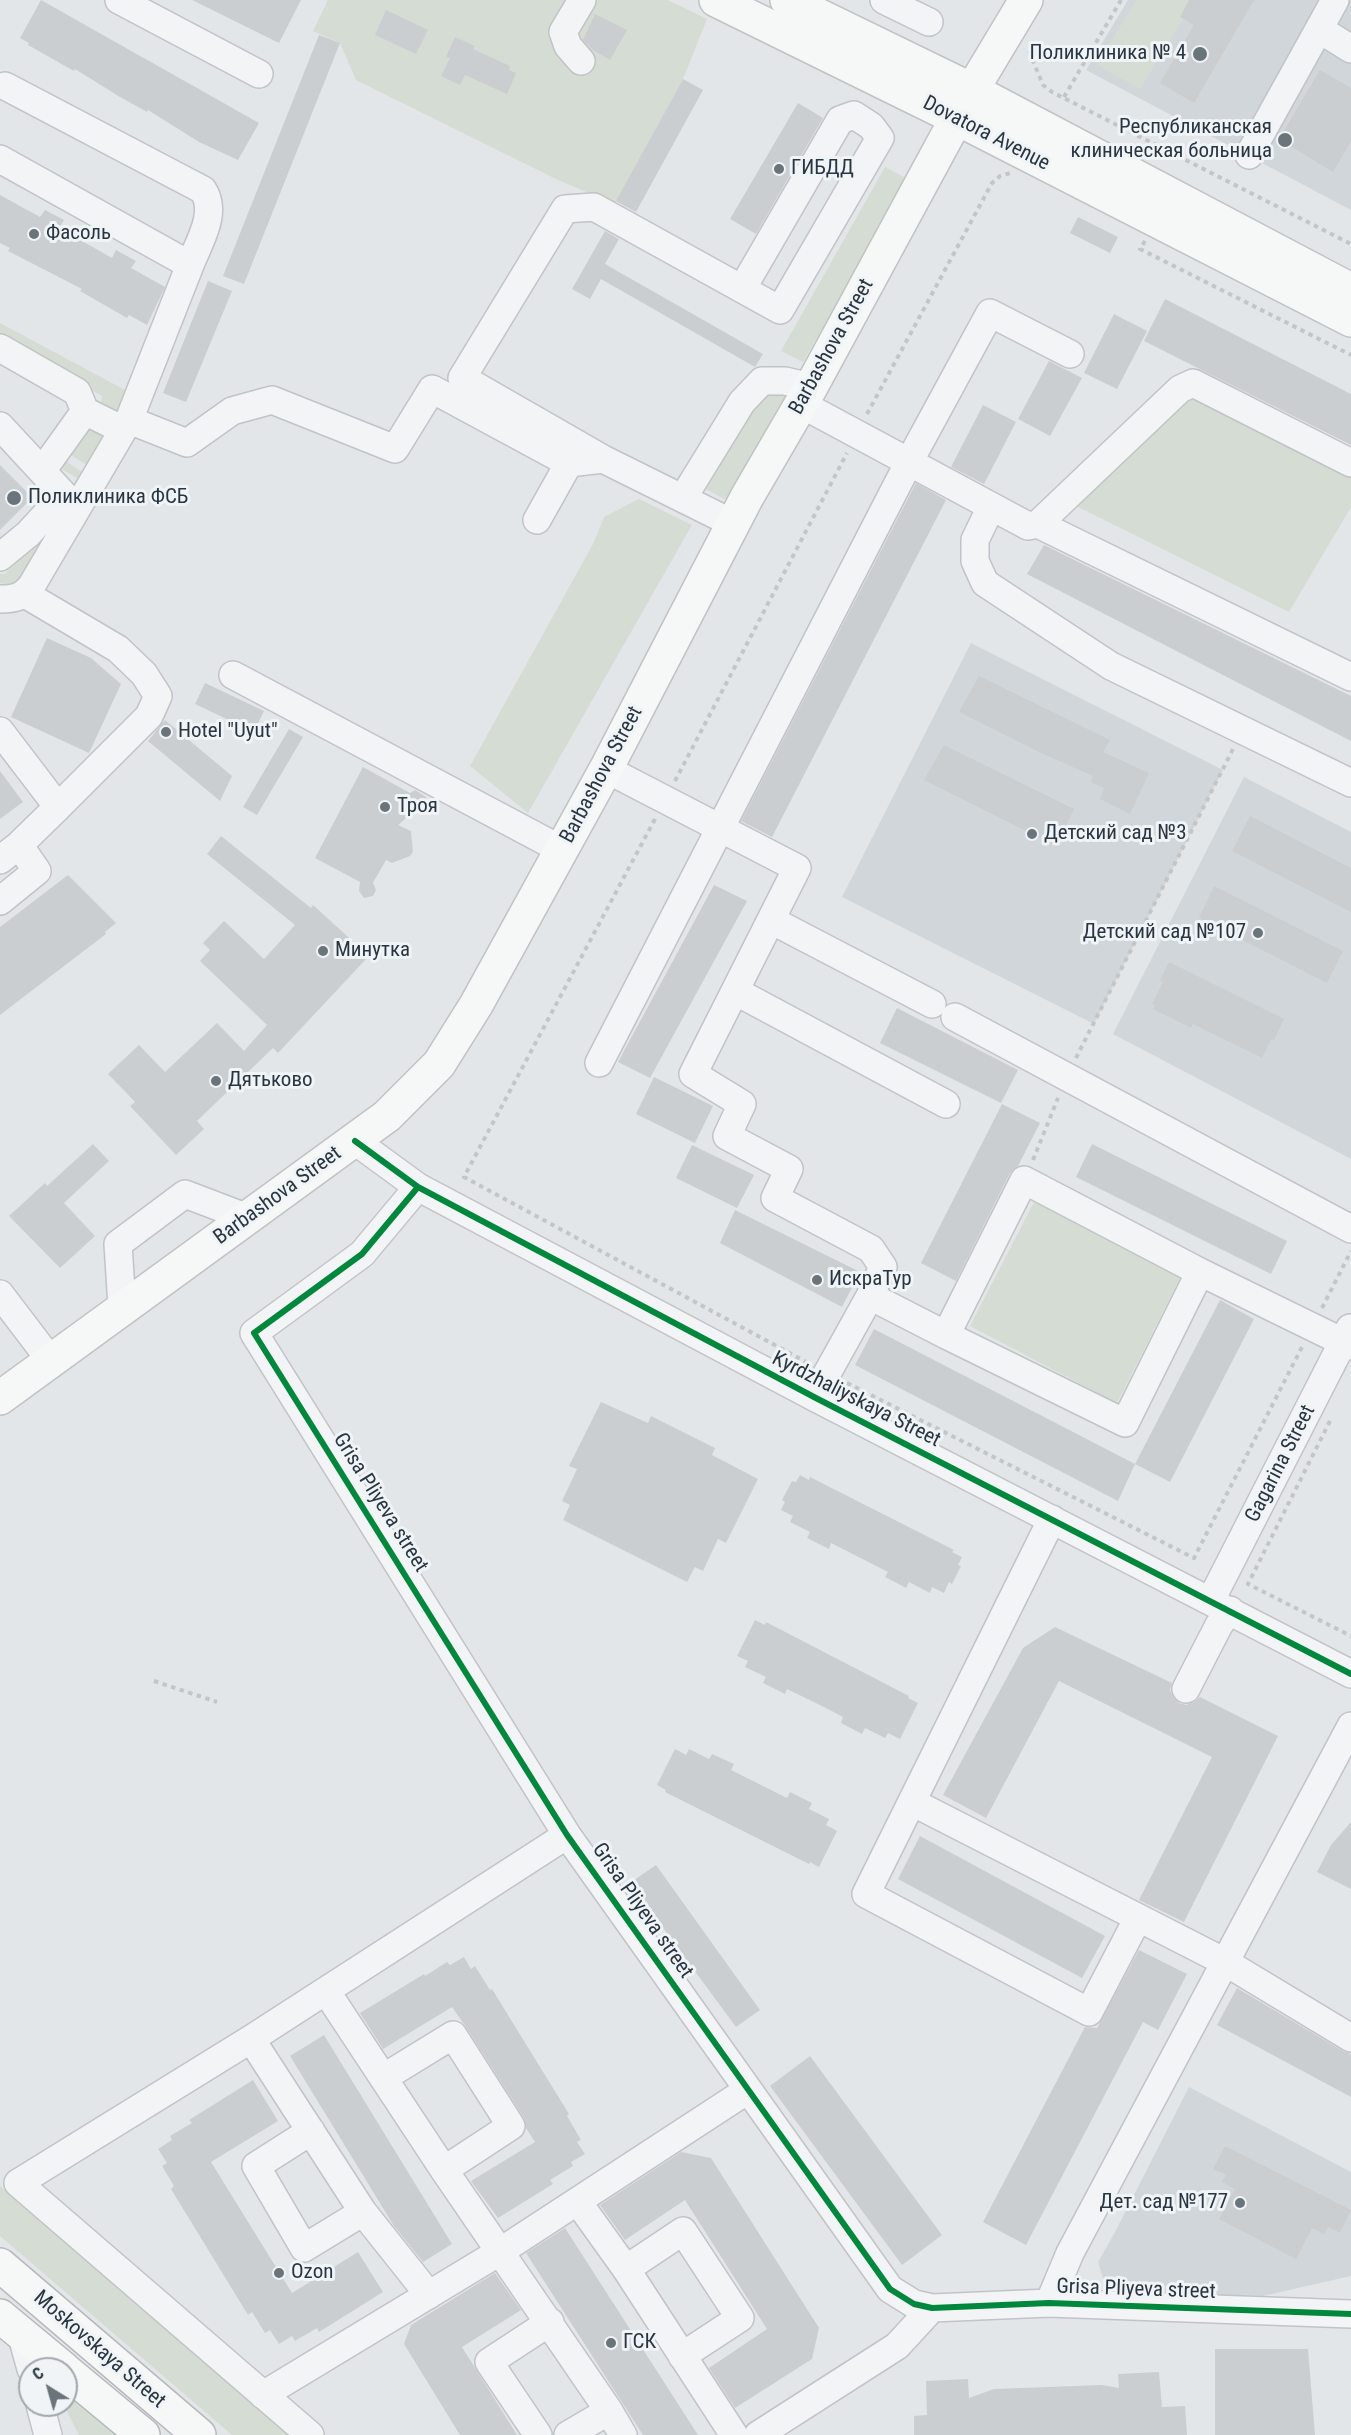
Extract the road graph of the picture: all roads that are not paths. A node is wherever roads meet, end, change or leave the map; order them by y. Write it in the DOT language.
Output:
graph roads {
  1 [pos="119,0"];
  2 [pos="582,0"];
  3 [pos="716,0"];
  4 [pos="788,0"];
  5 [pos="884,0"];
  6 [pos="1026,0"];
  7 [pos="1335,0"];
  8 [pos="929,22"];
  9 [pos="1319,29"];
  10 [pos="1351,49"];
  11 [pos="581,61"];
  12 [pos="259,74"];
  13 [pos="5,86"];
  14 [pos="972,90"];
  15 [pos="958,119"];
  16 [pos="1249,154"];
  17 [pos="0,159"];
  18 [pos="190,265"];
  19 [pos="742,289"];
  20 [pos="1351,290"];
  21 [pos="1351,320"];
  22 [pos="0,348"];
  23 [pos="1070,354"];
  24 [pos="806,395"];
  25 [pos="85,411"];
  26 [pos="126,425"];
  27 [pos="0,426"];
  28 [pos="603,459"];
  29 [pos="909,462"];
  30 [pos="1351,463"];
  31 [pos="569,464"];
  32 [pos="42,471"];
  33 [pos="682,498"];
  34 [pos="991,507"];
  35 [pos="537,520"];
  36 [pos="734,524"];
  37 [pos="1038,524"];
  38 [pos="0,557"];
  39 [pos="12,596"];
  40 [pos="233,675"];
  41 [pos="1351,677"];
  42 [pos="0,731"];
  43 [pos="606,769"];
  44 [pos="1351,783"];
  45 [pos="58,807"];
  46 [pos="721,828"];
  47 [pos="562,850"];
  48 [pos="10,852"];
  49 [pos="0,901"];
  50 [pos="771,920"];
  51 [pos="735,991"];
  52 [pos="599,1063"];
  53 [pos="946,1104"];
  54 [pos="355,1141"];
  55 [pos="418,1187"];
  56 [pos="248,1218"];
  57 [pos="1351,1229"];
  58 [pos="1200,1272"];
  59 [pos="0,1294"];
  60 [pos="870,1296"];
  61 [pos="123,1307"];
  62 [pos="946,1335"];
  63 [pos="1348,1339"];
  64 [pos="51,1361"];
  65 [pos="814,1397"];
  66 [pos="0,1398"];
  67 [pos="1052,1519"];
  68 [pos="1221,1605"];
  69 [pos="1351,1674"];
  70 [pos="1186,1689"];
  71 [pos="1351,1726"];
  72 [pos="912,1802"];
  73 [pos="567,1835"];
  74 [pos="1138,1918"];
  75 [pos="1225,1962"];
  76 [pos="326,1991"];
  77 [pos="1351,2037"];
  78 [pos="251,2039"];
  79 [pos="383,2078"];
  80 [pos="749,2091"];
  81 [pos="311,2131"];
  82 [pos="444,2170"];
  83 [pos="578,2202"];
  84 [pos="363,2212"];
  85 [pos="501,2251"];
  86 [pos="0,2265"];
  87 [pos="626,2269"];
  88 [pos="429,2295"];
  89 [pos="1050,2303"];
  90 [pos="932,2308"];
  91 [pos="1351,2314"];
  92 [pos="550,2322"];
  93 [pos="11,2325"];
  94 [pos="682,2356"];
  95 [pos="26,2357"];
  96 [pos="49,2357"];
  97 [pos="78,2381"];
  98 [pos="263,2395"];
  99 [pos="609,2411"];
  100 [pos="43,2417"];
  101 [pos="48,2435"];
  102 [pos="144,2435"];
  103 [pos="199,2435"];
  104 [pos="310,2435"];
  105 [pos="538,2435"];
  106 [pos="568,2435"];
  107 [pos="623,2435"];
  108 [pos="734,2435"];
  109 [pos="758,2435"];
  1 -- 12 [label="street"];
  2 -- 11 [label="street"];
  3 -- 15 [label="main road, Dovatora Avenue"];
  4 -- 14 [label="main road, Dovatora Avenue"];
  5 -- 8 [label="street"];
  6 -- 14 [label="main road, Barbashova Street"];
  7 -- 9 [label="street"];
  9 -- 10 [label="street"];
  9 -- 16 [label="street"];
  13 -- 18 [label="street"];
  14 -- 15 [label="main road, Barbashova Street"];
  14 -- 20 [label="main road, Dovatora Avenue"];
  15 -- 21 [label="main road, Dovatora Avenue"];
  15 -- 24 [label="main road, Barbashova Street"];
  17 -- 18 [label="street"];
  18 -- 26 [label="street"];
  19 -- 19 [label="street"];
  19 -- 28 [label="street"];
  22 -- 25 [label="street"];
  23 -- 29 [label="street"];
  24 -- 29 [label="street"];
  24 -- 33 [label="street"];
  24 -- 36 [label="main road, Barbashova Street"];
  25 -- 26 [label="street"];
  25 -- 32 [label="street"];
  26 -- 31 [label="street"];
  26 -- 39 [label="street"];
  27 -- 32 [label="street"];
  28 -- 31 [label="street"];
  28 -- 33 [label="street"];
  29 -- 34 [label="street"];
  29 -- 46 [label="street"];
  30 -- 37 [label="street"];
  31 -- 35 [label="street"];
  32 -- 38 [label="street"];
  33 -- 36 [label="street"];
  34 -- 37 [label="street"];
  34 -- 44 [label="street"];
  36 -- 43 [label="main road, Barbashova Street"];
  37 -- 41 [label="street"];
  39 -- 45 [label="street"];
  40 -- 47 [label="street"];
  42 -- 45 [label="street"];
  43 -- 46 [label="street"];
  43 -- 47 [label="main road, Barbashova Street"];
  45 -- 48 [label="street"];
  46 -- 50 [label="street"];
  46 -- 52 [label="street"];
  47 -- 54 [label="main road, Barbashova Street"];
  48 -- 49 [label="street"];
  50 -- 51 [label="street"];
  50 -- 57 [label="street"];
  51 -- 53 [label="street"];
  51 -- 60 [label="street"];
  54 -- 55 [label="street, Kyrdzhaliyskaya Street"];
  54 -- 56 [label="main road, Barbashova Street"];
  55 -- 65 [label="street, Kyrdzhaliyskaya Street"];
  55 -- 73 [label="street, Grisa Pliyeva street"];
  56 -- 61 [label="main road, Barbashova Street"];
  56 -- 61 [label="street"];
  58 -- 62 [label="street"];
  58 -- 62 [label="street"];
  58 -- 63 [label="street"];
  59 -- 64 [label="street"];
  60 -- 62 [label="street"];
  60 -- 65 [label="street"];
  61 -- 64 [label="main road, Barbashova Street"];
  63 -- 68 [label="street, Gagarina Street"];
  64 -- 66 [label="main road, Barbashova Street"];
  65 -- 67 [label="street, Kyrdzhaliyskaya Street"];
  67 -- 68 [label="street, Kyrdzhaliyskaya Street"];
  67 -- 72 [label="street"];
  68 -- 69 [label="street, Kyrdzhaliyskaya Street"];
  68 -- 70 [label="street, Gagarina Street"];
  71 -- 75 [label="street"];
  72 -- 74 [label="street"];
  72 -- 74 [label="street"];
  73 -- 76 [label="street"];
  73 -- 80 [label="street, Grisa Pliyeva street"];
  74 -- 75 [label="street"];
  75 -- 77 [label="street"];
  75 -- 89 [label="street"];
  76 -- 78 [label="street"];
  76 -- 79 [label="street"];
  78 -- 81 [label="street"];
  78 -- 98 [label="street"];
  79 -- 82 [label="street"];
  79 -- 82 [label="street"];
  80 -- 83 [label="street"];
  80 -- 90 [label="street, Grisa Pliyeva street"];
  81 -- 84 [label="street"];
  81 -- 84 [label="street"];
  82 -- 85 [label="street"];
  83 -- 85 [label="street"];
  83 -- 87 [label="street"];
  84 -- 88 [label="street"];
  85 -- 88 [label="street"];
  85 -- 92 [label="street"];
  86 -- 103 [label="main road, Moskovskaya Street"];
  87 -- 94 [label="street"];
  87 -- 94 [label="street"];
  88 -- 98 [label="street"];
  89 -- 90 [label="street, Grisa Pliyeva street"];
  89 -- 91 [label="street, Grisa Pliyeva street"];
  90 -- 109 [label="street"];
  92 -- 99 [label="street"];
  92 -- 105 [label="street"];
  93 -- 95 [label="street"];
  93 -- 96 [label="main road, Moskovskaya Street"];
  94 -- 108 [label="street"];
  97 -- 102 [label="main road, Moskovskaya Street"];
  98 -- 104 [label="street"];
  99 -- 106 [label="street"];
  99 -- 107 [label="street"];
  100 -- 101 [label="street"];
}
